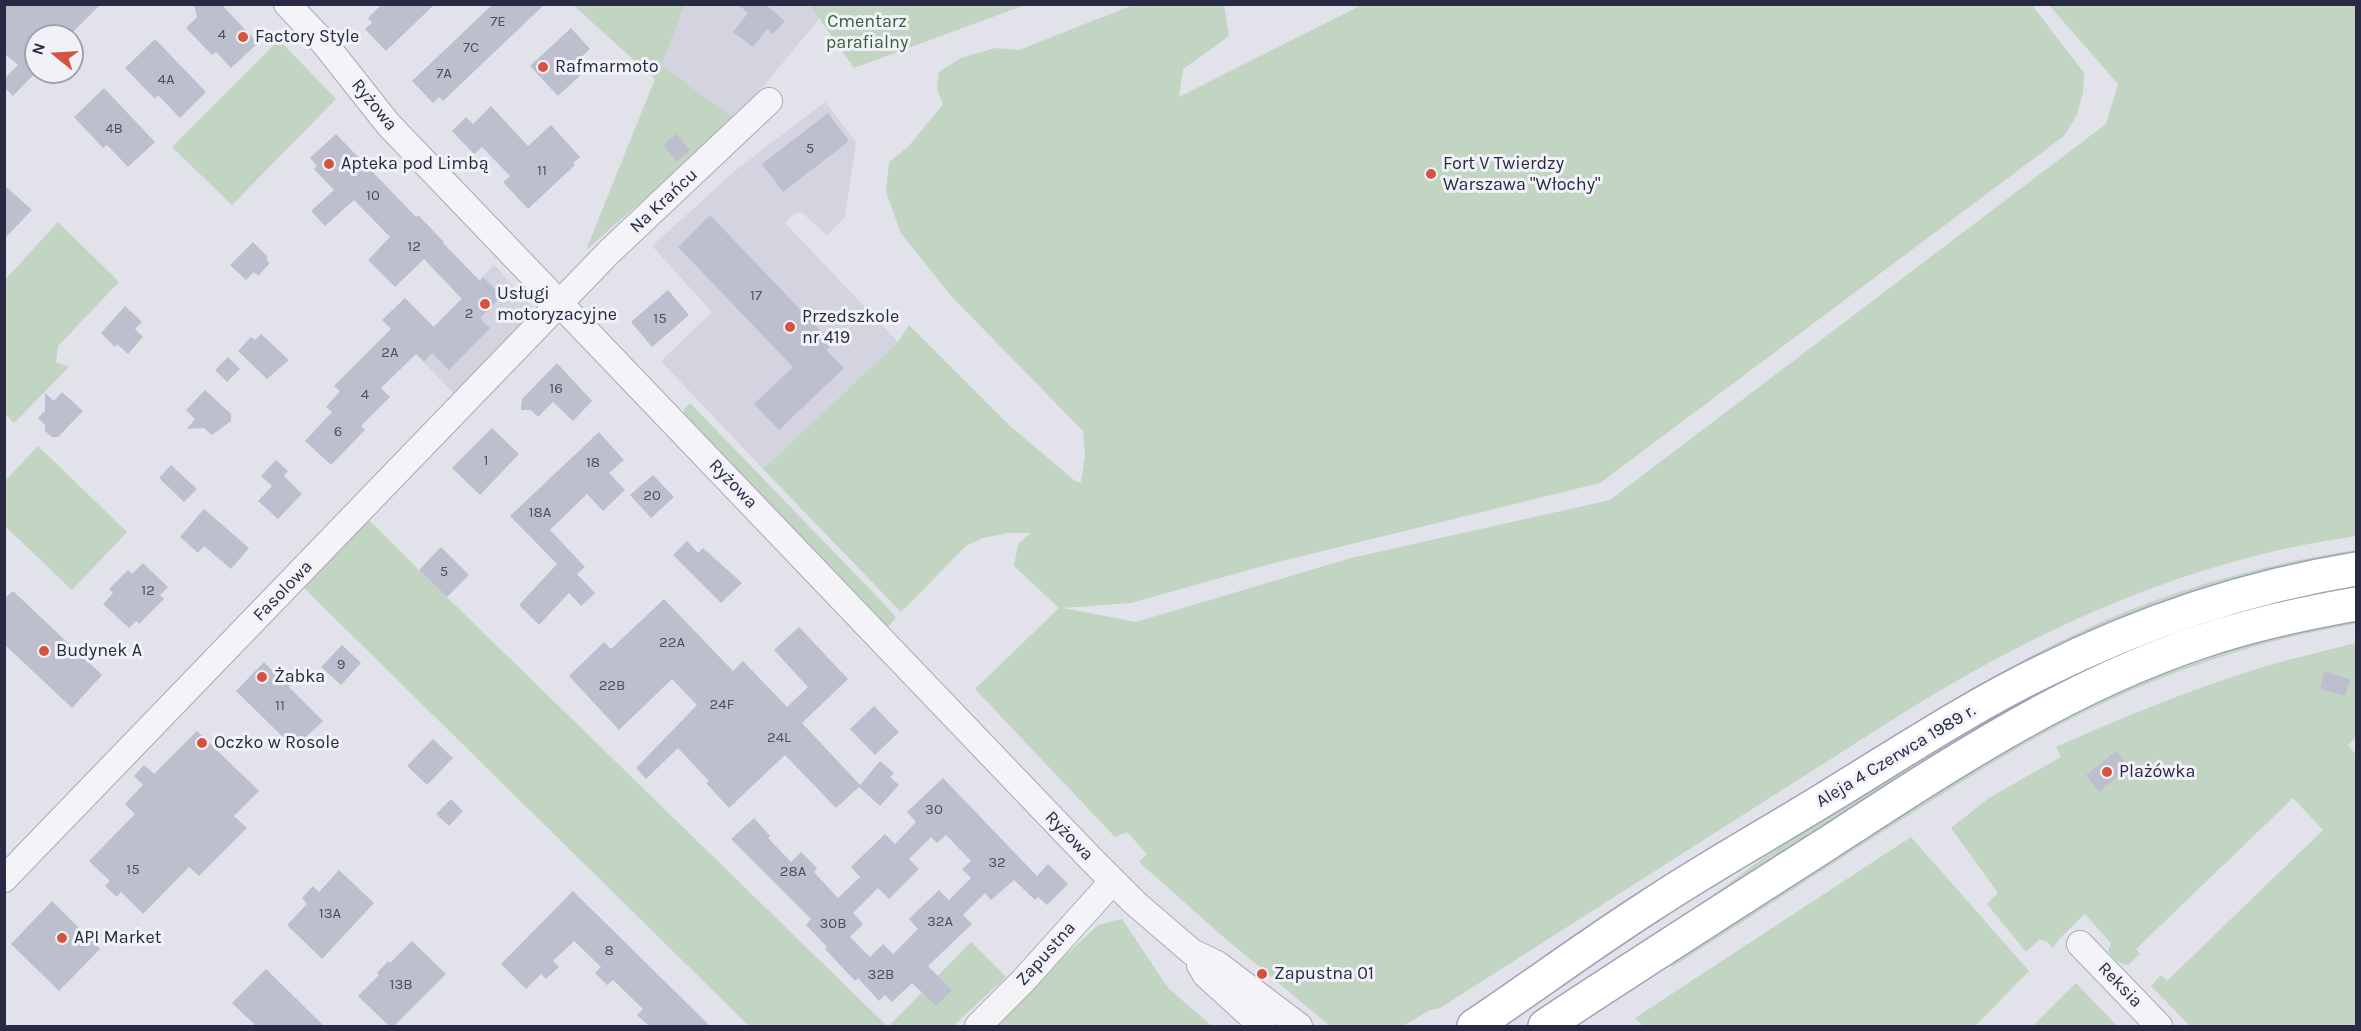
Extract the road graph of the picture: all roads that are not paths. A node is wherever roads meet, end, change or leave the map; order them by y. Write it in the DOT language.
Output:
graph roads {
  1 [pos="287,4"];
  2 [pos="769,101"];
  3 [pos="561,304"];
  4 [pos="2356,569"];
  5 [pos="2356,604"];
  6 [pos="4,879"];
  7 [pos="1113,881"];
  8 [pos="2080,944"];
  9 [pos="1192,952"];
  10 [pos="978,1026"];
  11 [pos="1262,1026"];
  12 [pos="1299,1026"];
  13 [pos="1474,1026"];
  14 [pos="1545,1026"];
  15 [pos="2159,1026"];
  1 -- 3 [label="street, Ryżowa"];
  2 -- 3 [label="street, Na Krańcu"];
  3 -- 6 [label="street, Fasolowa"];
  3 -- 7 [label="street, Ryżowa"];
  4 -- 13 [label="main road, Aleja 4 Czerwca 1989 r."];
  5 -- 14 [label="main road, Aleja 4 Czerwca 1989 r."];
  7 -- 9 [label="street, Ryżowa"];
  7 -- 10 [label="street, Zapustna"];
  8 -- 15 [label="street, Reksia"];
  9 -- 11 [label="street, Ryżowa"];
  9 -- 12 [label="street, Ryżowa"];
}
